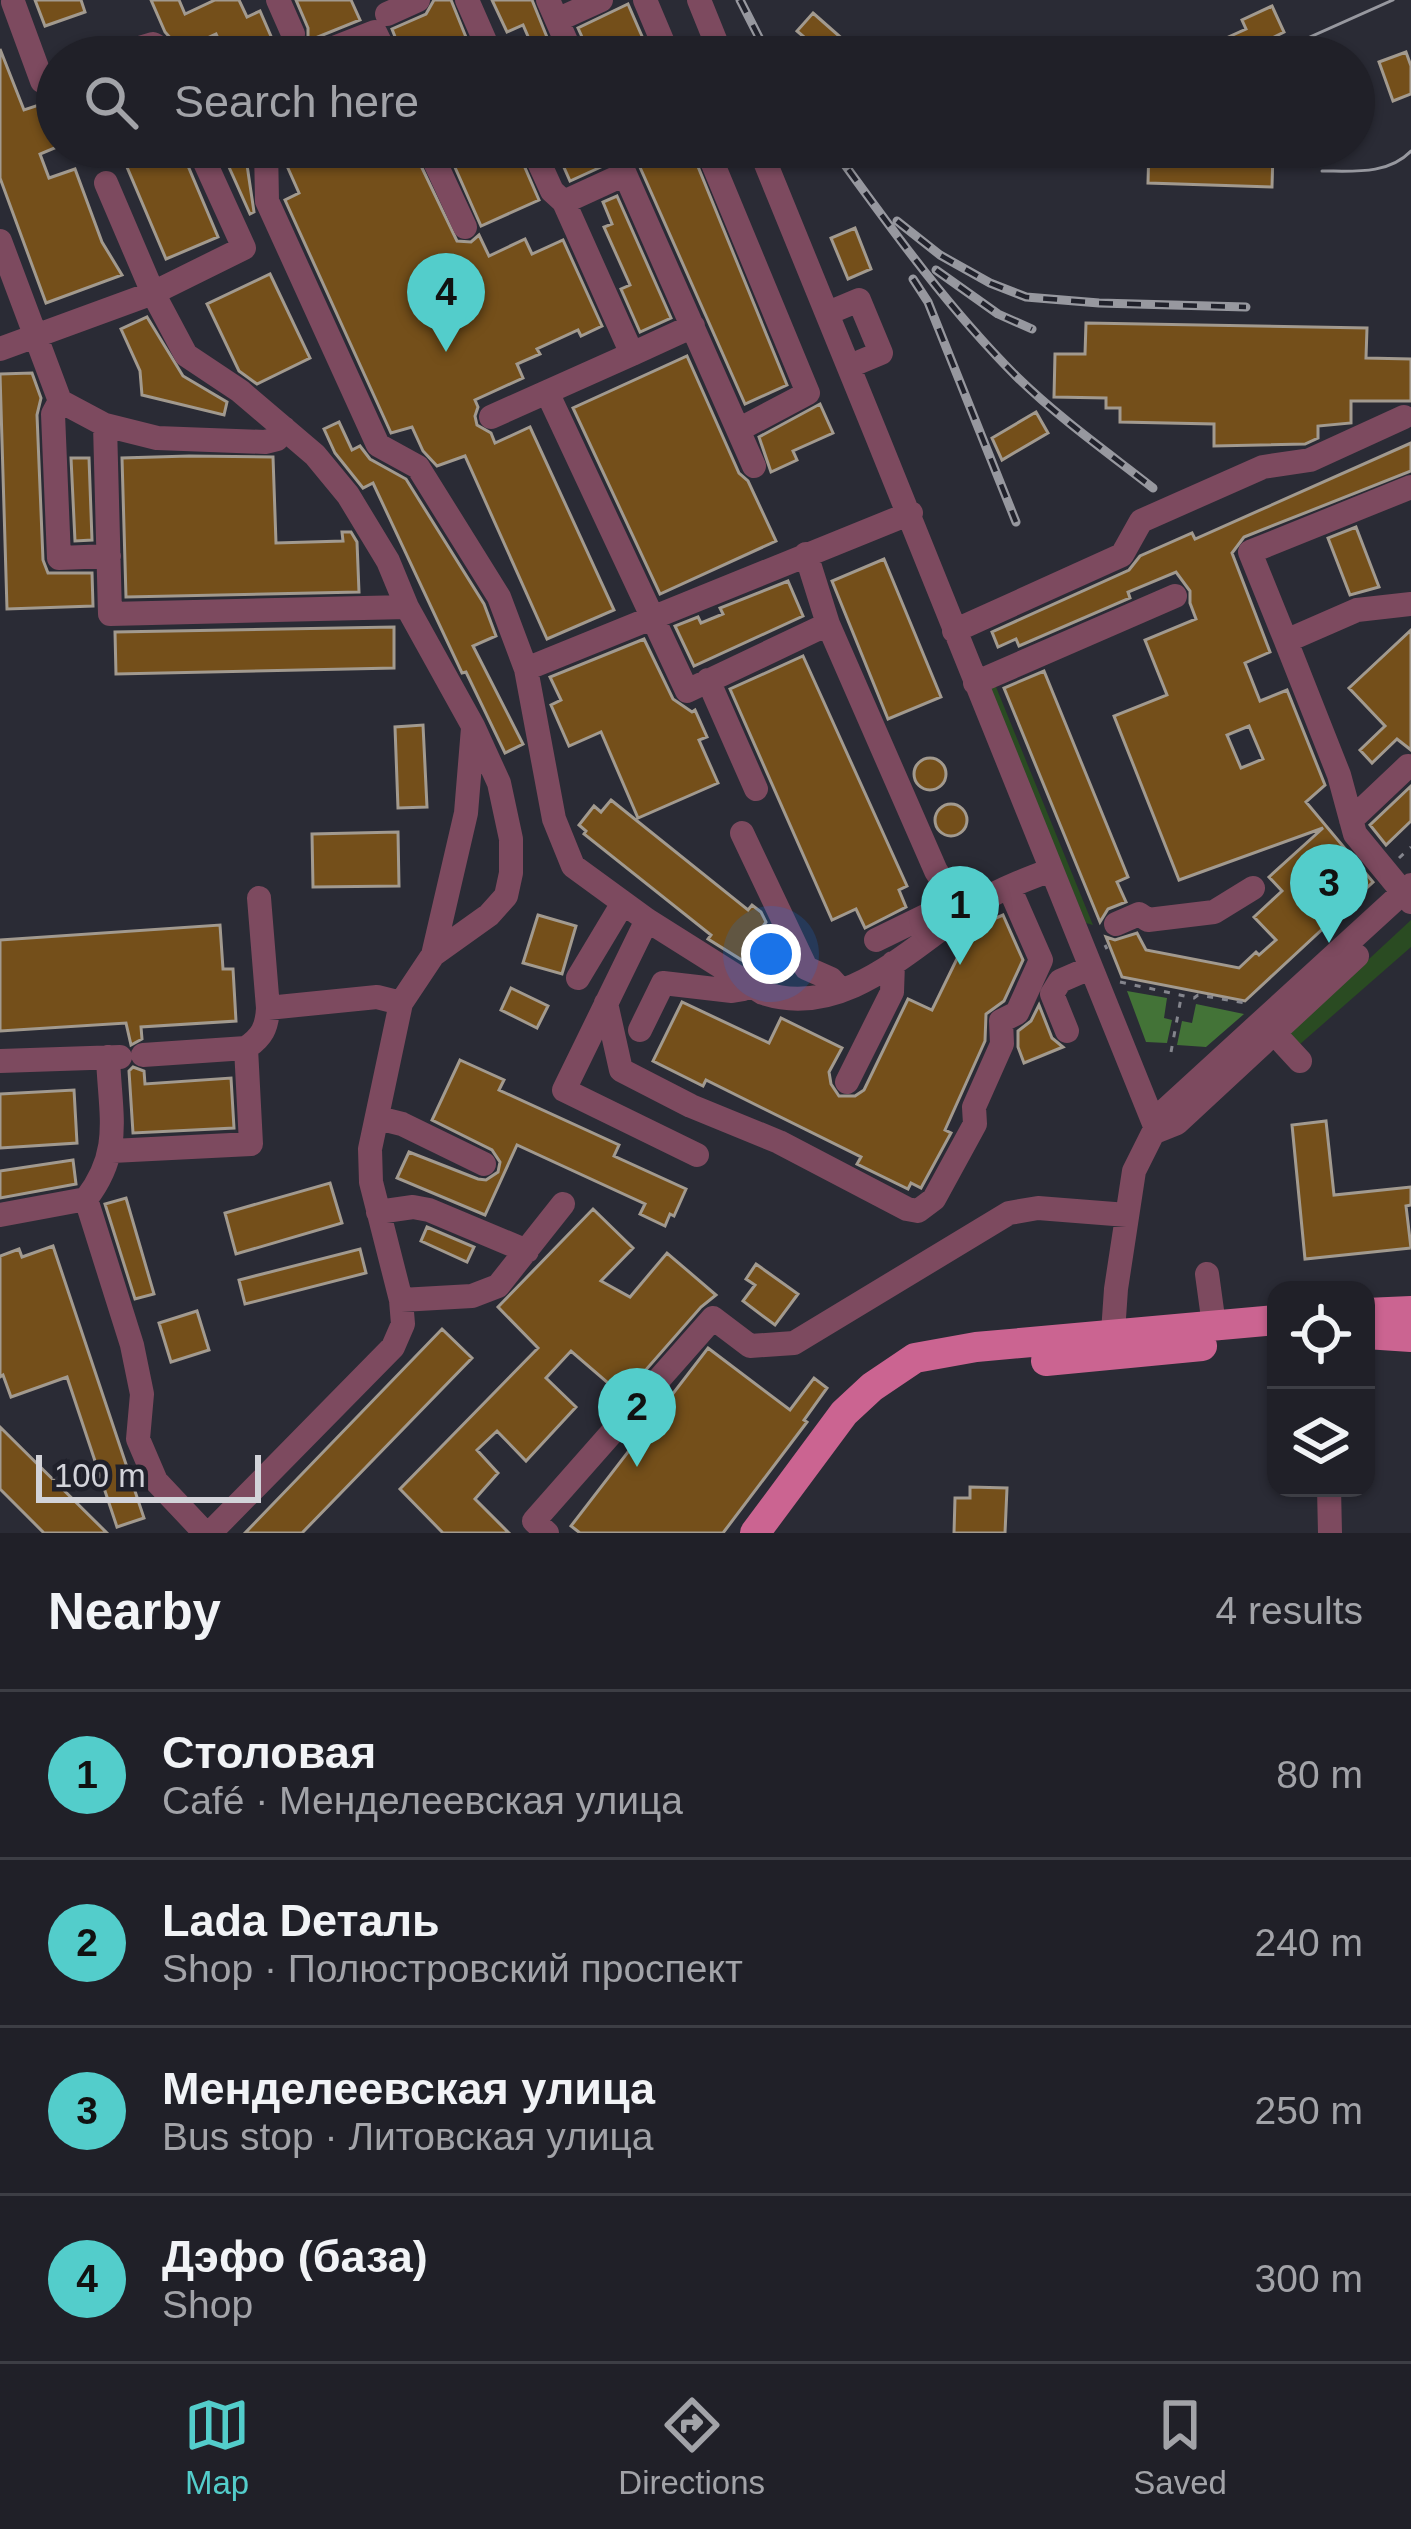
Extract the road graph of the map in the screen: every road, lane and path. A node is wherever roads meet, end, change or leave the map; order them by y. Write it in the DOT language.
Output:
graph roads {
  1 [pos="278,0"];
  2 [pos="418,0"];
  3 [pos="467,0"];
  4 [pos="601,0"];
  5 [pos="645,0"];
  6 [pos="699,0"];
  7 [pos="13,2"];
  8 [pos="552,10"];
  9 [pos="387,14"];
  10 [pos="293,34"];
  11 [pos="483,36"];
  12 [pos="660,36"];
  13 [pos="714,36"];
  14 [pos="36,65"];
  15 [pos="208,168"];
  16 [pos="266,168"];
  17 [pos="438,168"];
  18 [pos="542,168"];
  19 [pos="622,168"];
  20 [pos="715,168"];
  21 [pos="768,168"];
  22 [pos="625,174"];
  23 [pos="106,183"];
  24 [pos="564,202"];
  25 [pos="465,227"];
  26 [pos="0,241"];
  27 [pos="152,293"];
  28 [pos="693,326"];
  29 [pos="35,335"];
  30 [pos="0,349"];
  31 [pos="632,353"];
  32 [pos="547,392"];
  33 [pos="59,400"];
  34 [pos="491,417"];
  35 [pos="1403,417"];
  36 [pos="105,425"];
  37 [pos="284,428"];
  38 [pos="738,430"];
  39 [pos="754,466"];
  40 [pos="1411,487"];
  41 [pos="910,513"];
  42 [pos="806,554"];
  43 [pos="109,556"];
  44 [pos="1175,596"];
  45 [pos="1411,604"];
  46 [pos="407,607"];
  47 [pos="651,615"];
  48 [pos="828,624"];
  49 [pos="954,631"];
  50 [pos="1286,640"];
  51 [pos="526,669"];
  52 [pos="708,680"];
  53 [pos="975,683"];
  54 [pos="473,726"];
  55 [pos="1408,766"];
  56 [pos="756,789"];
  57 [pos="1352,820"];
  58 [pos="742,833"];
  59 [pos="1051,870"];
  60 [pos="1009,887"];
  61 [pos="1253,888"];
  62 [pos="1409,896"];
  63 [pos="260,898"];
  64 [pos="623,903"];
  65 [pos="960,907"];
  66 [pos="647,920"];
  67 [pos="876,940"];
  68 [pos="1104,943"];
  69 [pos="433,956"];
  70 [pos="892,963"];
  71 [pos="578,977"];
  72 [pos="1120,982"];
  73 [pos="748,984"];
  74 [pos="841,990"];
  75 [pos="1181,996"];
  76 [pos="606,1003"];
  77 [pos="401,1004"];
  78 [pos="268,1008"];
  79 [pos="1265,1020"];
  80 [pos="640,1030"];
  81 [pos="1066,1031"];
  82 [pos="246,1048"];
  83 [pos="1171,1052"];
  84 [pos="126,1056"];
  85 [pos="0,1061"];
  86 [pos="1300,1061"];
  87 [pos="847,1082"];
  88 [pos="378,1118"];
  89 [pos="1156,1131"];
  90 [pos="112,1151"];
  91 [pos="697,1155"];
  92 [pos="484,1164"];
  93 [pos="86,1199"];
  94 [pos="563,1204"];
  95 [pos="378,1212"];
  96 [pos="1127,1214"];
  97 [pos="0,1215"];
  98 [pos="527,1251"];
  99 [pos="1208,1274"];
  100 [pos="401,1300"];
  101 [pos="1411,1311"];
  102 [pos="1375,1313"];
  103 [pos="1267,1321"];
  104 [pos="1214,1325"];
  105 [pos="1375,1335"];
  106 [pos="1267,1337"];
  107 [pos="1411,1337"];
  108 [pos="1112,1344"];
  109 [pos="1329,1497"];
  110 [pos="207,1533"];
  111 [pos="547,1533"];
  112 [pos="755,1533"];
  113 [pos="1330,1533"];
  1 -- 10 [label="street"];
  2 -- 9 [label="street"];
  3 -- 11 [label="street"];
  4 -- 8 [label="street"];
  5 -- 12 [label="street"];
  6 -- 13 [label="street"];
  7 -- 14 [label="street"];
  15 -- 27 [label="street"];
  16 -- 51 [label="street"];
  17 -- 25 [label="street"];
  18 -- 24 [label="street"];
  19 -- 22 [label="street"];
  20 -- 38 [label="street"];
  21 -- 41 [label="street"];
  22 -- 24 [label="street"];
  22 -- 28 [label="street"];
  23 -- 27 [label="street"];
  24 -- 31 [label="street"];
  26 -- 29 [label="street"];
  27 -- 29 [label="street"];
  27 -- 37 [label="street"];
  28 -- 31 [label="street"];
  28 -- 38 [label="street"];
  29 -- 30 [label="street"];
  29 -- 33 [label="street"];
  31 -- 32 [label="street"];
  32 -- 34 [label="street"];
  32 -- 47 [label="street"];
  33 -- 36 [label="street"];
  33 -- 43 [label="street"];
  35 -- 49 [label="street"];
  36 -- 37 [label="street"];
  36 -- 43 [label="street"];
  37 -- 46 [label="street"];
  38 -- 39 [label="street"];
  40 -- 50 [label="street"];
  41 -- 42 [label="street"];
  41 -- 49 [label="street"];
  42 -- 47 [label="street"];
  42 -- 48 [label="street"];
  43 -- 46 [label="street"];
  44 -- 53 [label="street"];
  45 -- 50 [label="street"];
  46 -- 54 [label="street"];
  47 -- 51 [label="street"];
  47 -- 52 [label="street"];
  48 -- 52 [label="street"];
  48 -- 65 [label="street"];
  49 -- 53 [label="street"];
  50 -- 57 [label="street"];
  51 -- 64 [label="street"];
  52 -- 56 [label="street"];
  53 -- 59 [label="street"];
  54 -- 69 [label="street"];
  54 -- 69 [label="street"];
  55 -- 57 [label="street"];
  57 -- 62 [label="street"];
  58 -- 74 [label="street"];
  59 -- 60 [label="street"];
  59 -- 68 [label="street"];
  60 -- 65 [label="street"];
  60 -- 76 [label="street"];
  61 -- 68 [label="street"];
  62 -- 79 [label="street"];
  63 -- 78 [label="street"];
  64 -- 66 [label="street"];
  64 -- 71 [label="street"];
  65 -- 67 [label="street"];
  65 -- 70 [label="street"];
  66 -- 73 [label="street"];
  66 -- 76 [label="street"];
  68 -- 81 [label="street"];
  68 -- 89 [label="street"];
  69 -- 77 [label="street"];
  70 -- 74 [label="street"];
  70 -- 87 [label="street"];
  72 -- 75 [label="path"];
  73 -- 74 [label="street"];
  73 -- 80 [label="street"];
  75 -- 79 [label="path"];
  75 -- 83 [label="path"];
  76 -- 91 [label="street"];
  77 -- 78 [label="street"];
  77 -- 88 [label="street"];
  78 -- 82 [label="street"];
  79 -- 86 [label="street"];
  79 -- 89 [label="street"];
  82 -- 84 [label="street"];
  82 -- 90 [label="street"];
  84 -- 85 [label="street"];
  84 -- 90 [label="street"];
  88 -- 92 [label="street"];
  88 -- 95 [label="street"];
  89 -- 96 [label="street"];
  90 -- 93 [label="street"];
  93 -- 97 [label="street"];
  93 -- 110 [label="street"];
  94 -- 98 [label="street"];
  95 -- 98 [label="street"];
  95 -- 100 [label="street"];
  96 -- 108 [label="street"];
  96 -- 111 [label="street"];
  98 -- 100 [label="street"];
  99 -- 104 [label="street"];
  100 -- 110 [label="street"];
  101 -- 102 [label="main road"];
  103 -- 104 [label="main road"];
  104 -- 108 [label="main road"];
  105 -- 107 [label="main road"];
  106 -- 108 [label="main road"];
  108 -- 112 [label="main road"];
  109 -- 113 [label="street"];
}
